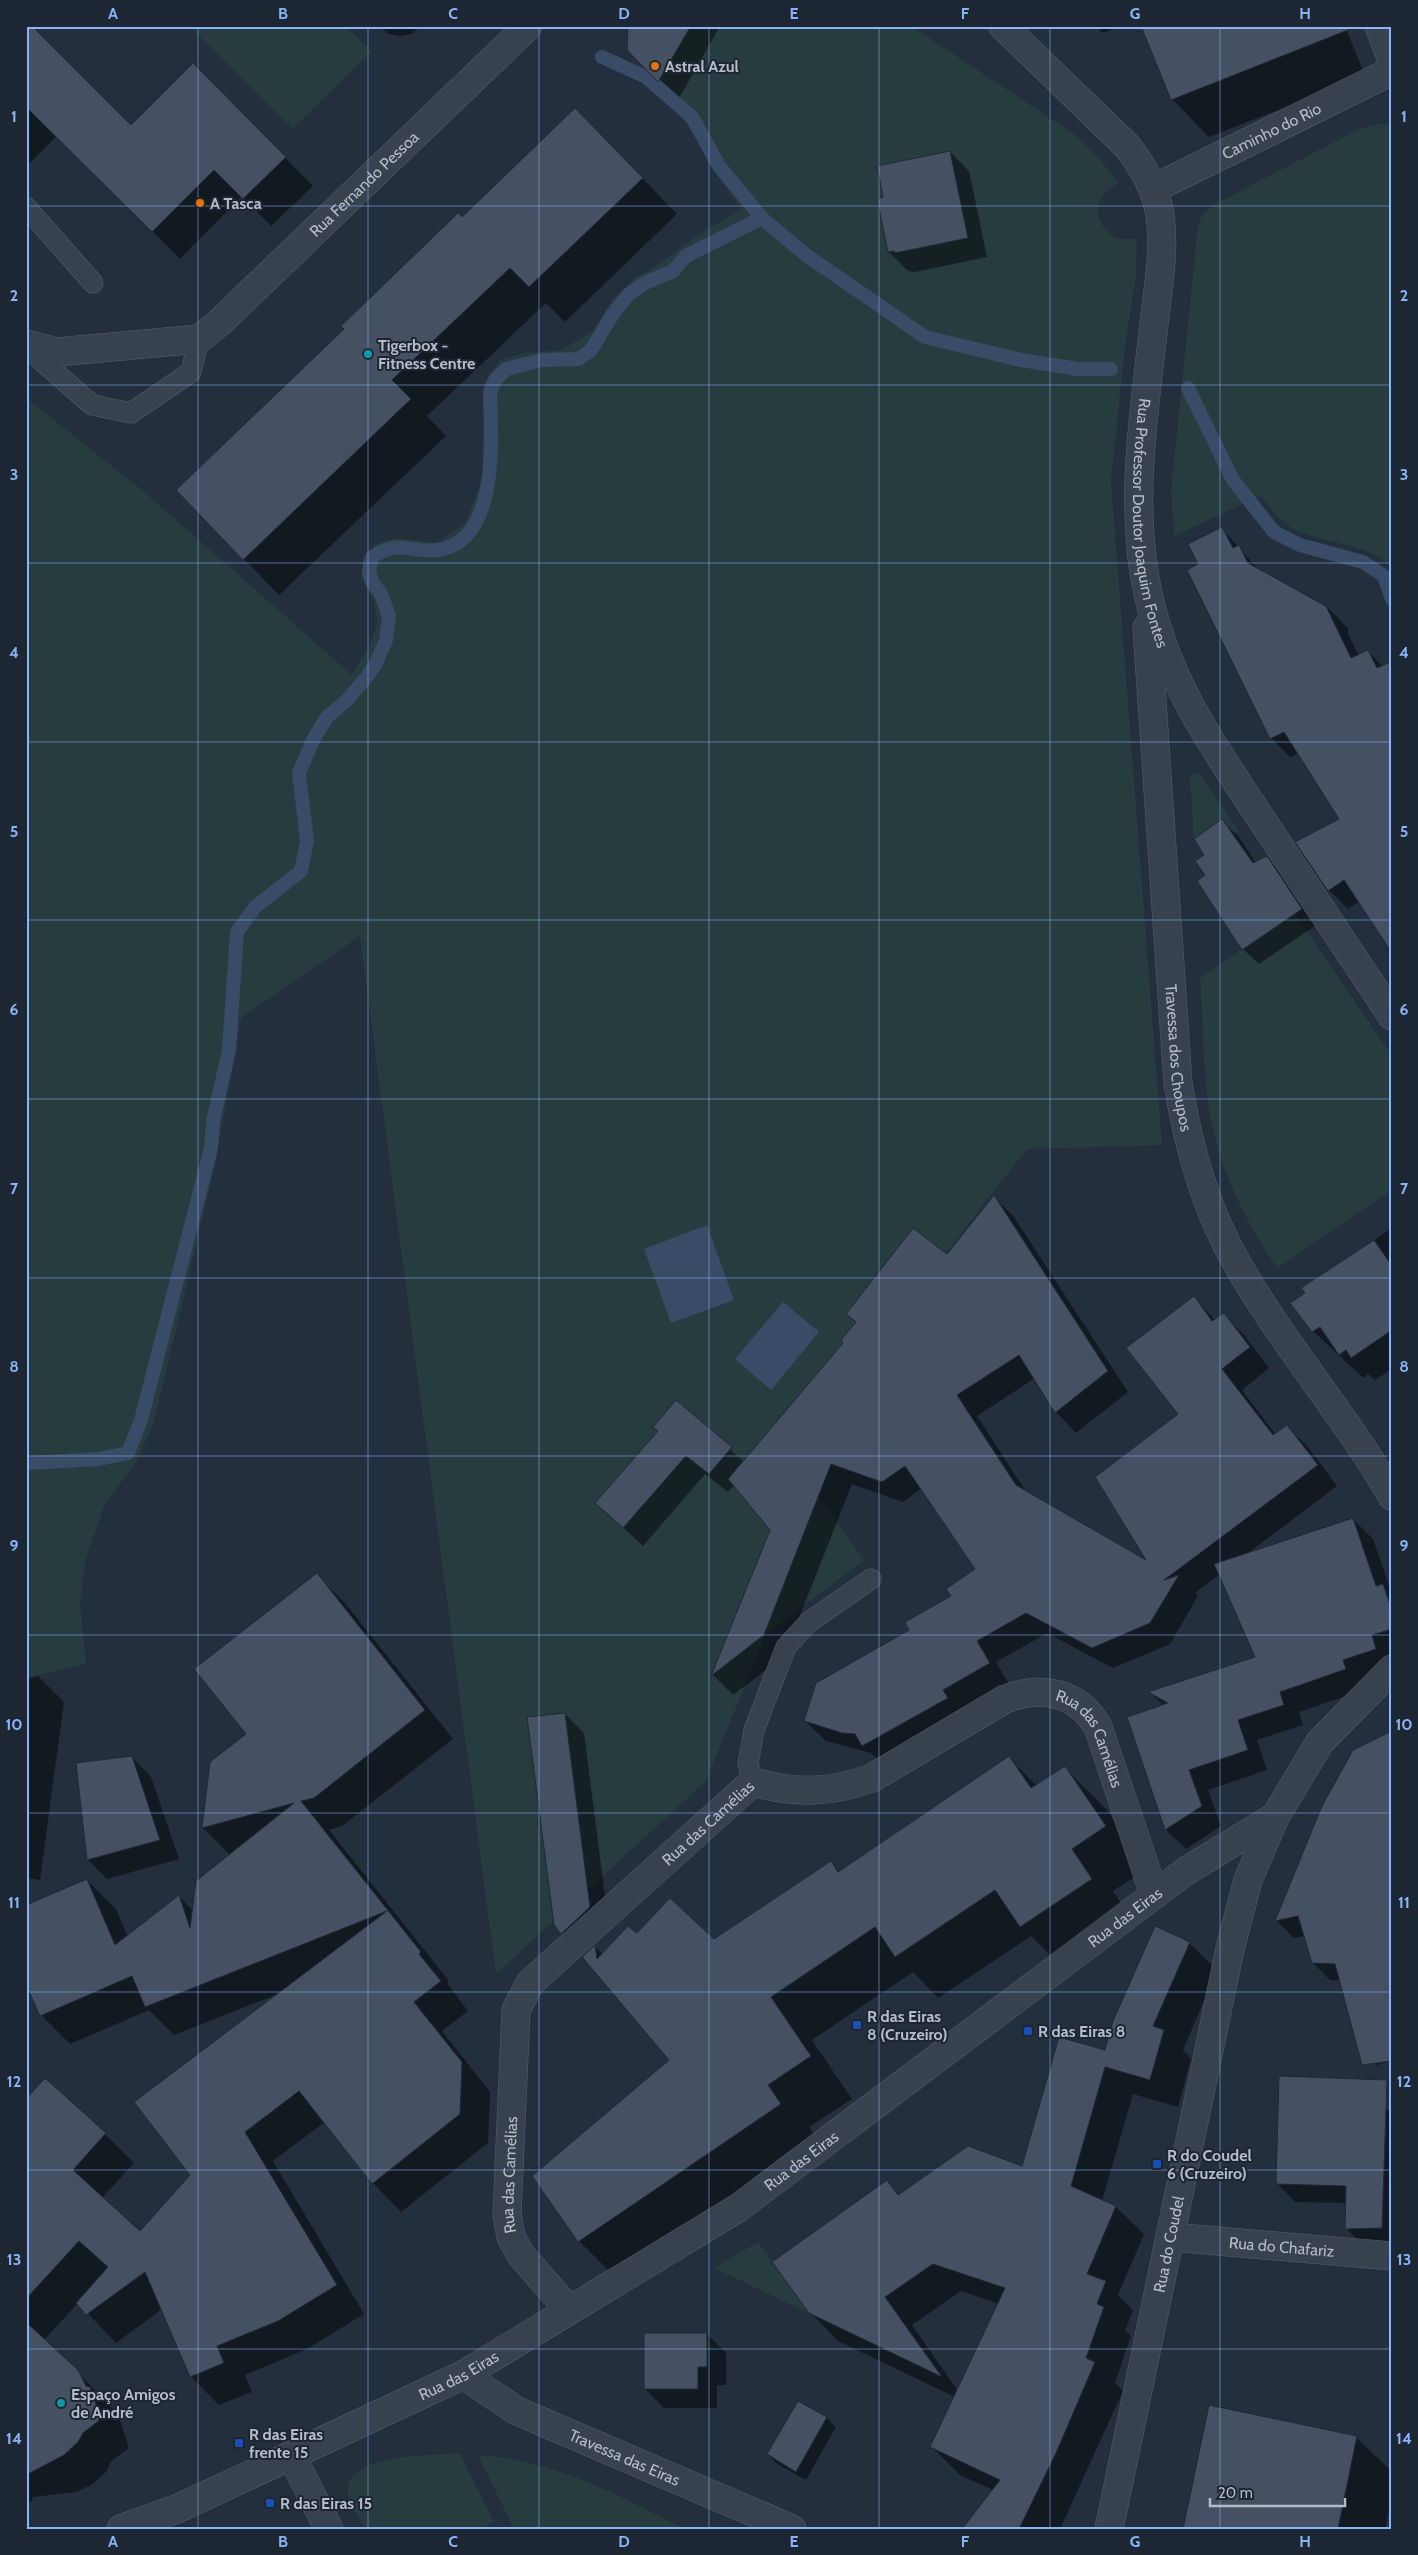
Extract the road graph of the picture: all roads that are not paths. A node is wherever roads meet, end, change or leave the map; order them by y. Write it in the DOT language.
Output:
graph roads {
  1 [pos="528,26"];
  2 [pos="1003,26"];
  3 [pos="1379,26"];
  4 [pos="1392,61"];
  5 [pos="1392,71"];
  6 [pos="1153,189"];
  7 [pos="26,207"];
  8 [pos="93,283"];
  9 [pos="199,339"];
  10 [pos="26,345"];
  11 [pos="1142,564"];
  12 [pos="1392,1016"];
  13 [pos="1392,1496"];
  14 [pos="871,1579"];
  15 [pos="1392,1669"];
  16 [pos="752,1782"];
  17 [pos="1275,1818"];
  18 [pos="1154,1894"];
  19 [pos="1172,2237"];
  20 [pos="1392,2256"];
  21 [pos="569,2310"];
  22 [pos="463,2375"];
  23 [pos="292,2455"];
  24 [pos="121,2529"];
  25 [pos="329,2529"];
  26 [pos="792,2529"];
  27 [pos="1109,2529"];
  1 -- 9 [label="street, Rua Fernando Pessoa"];
  2 -- 6 [label="street, Rua Professor Doutor Joaquim Fontes"];
  3 -- 4 [label="street"];
  5 -- 6 [label="street, Caminho do Rio"];
  6 -- 11 [label="street, Rua Professor Doutor Joaquim Fontes"];
  7 -- 8 [label="lane"];
  9 -- 10 [label="street"];
  9 -- 10 [label="lane"];
  11 -- 12 [label="street, Rua Professor Doutor Joaquim Fontes"];
  11 -- 13 [label="street, Travessa dos Choupos"];
  14 -- 16 [label="lane"];
  15 -- 17 [label="street, Rua das Eiras"];
  16 -- 18 [label="street, Rua das Camélias"];
  16 -- 21 [label="street, Rua das Camélias"];
  17 -- 18 [label="street, Rua das Eiras"];
  17 -- 19 [label="street, Rua do Coudel"];
  18 -- 21 [label="street, Rua das Eiras"];
  19 -- 20 [label="street, Rua do Chafariz"];
  19 -- 27 [label="street, Rua do Coudel"];
  21 -- 22 [label="street, Rua das Eiras"];
  22 -- 23 [label="street, Rua das Eiras"];
  22 -- 26 [label="street, Travessa das Eiras"];
  23 -- 24 [label="street, Rua das Eiras"];
  23 -- 25 [label="street"];
}
